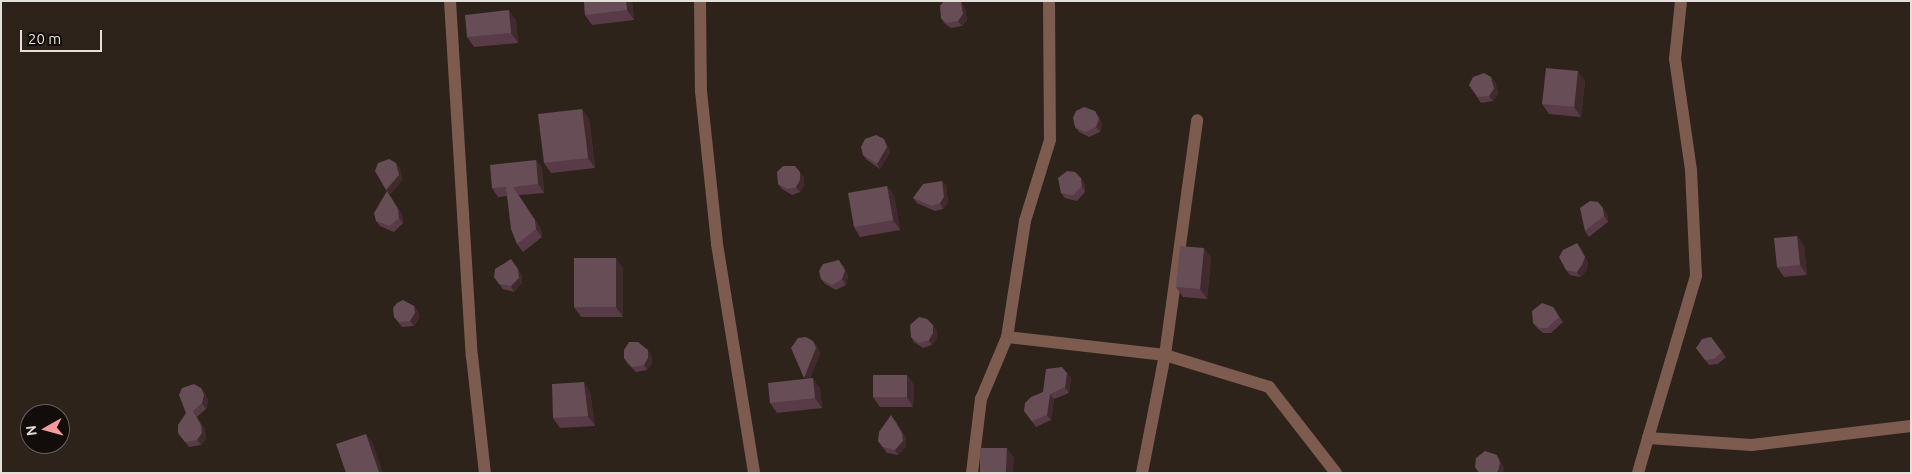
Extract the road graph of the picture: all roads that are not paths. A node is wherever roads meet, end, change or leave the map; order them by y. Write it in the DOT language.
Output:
graph roads {
  1 [pos="450,1"];
  2 [pos="700,1"];
  3 [pos="1049,1"];
  4 [pos="1682,1"];
  5 [pos="1197,120"];
  6 [pos="1007,337"];
  7 [pos="1165,355"];
  8 [pos="1911,426"];
  9 [pos="1648,438"];
  10 [pos="485,473"];
  11 [pos="754,473"];
  12 [pos="972,473"];
  13 [pos="1142,473"];
  14 [pos="1336,473"];
  15 [pos="1638,473"];
  1 -- 10 [label="street"];
  2 -- 11 [label="street"];
  3 -- 6 [label="street"];
  4 -- 9 [label="street"];
  5 -- 7 [label="street"];
  6 -- 7 [label="street"];
  6 -- 12 [label="street"];
  7 -- 13 [label="street"];
  7 -- 14 [label="street"];
  8 -- 9 [label="street"];
  9 -- 15 [label="street"];
}
